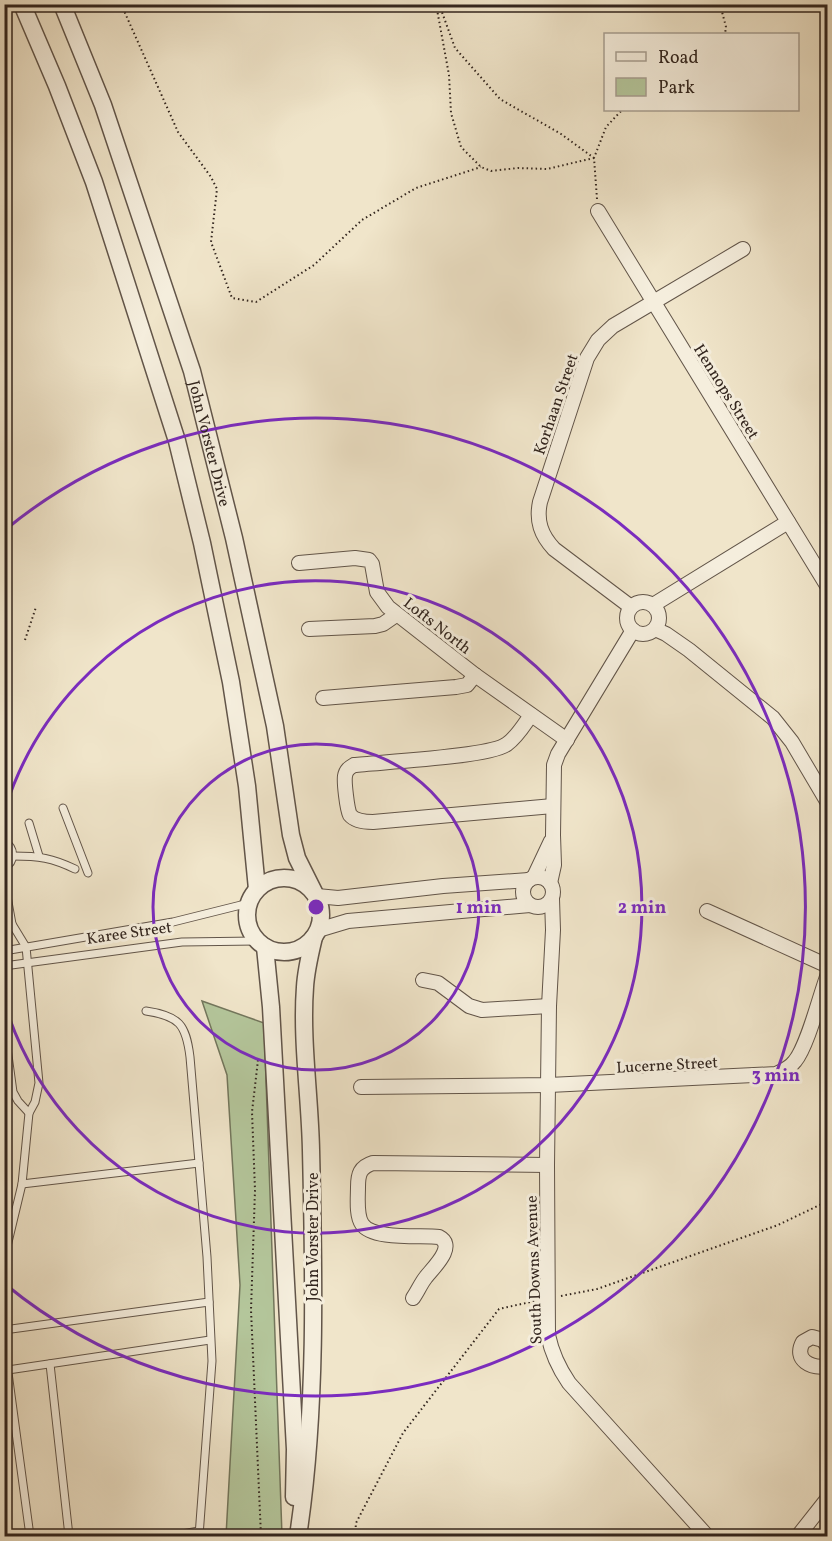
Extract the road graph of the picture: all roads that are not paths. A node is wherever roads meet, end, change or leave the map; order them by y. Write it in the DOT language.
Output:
graph roads {
  1 [pos="22,4"];
  2 [pos="62,4"];
  3 [pos="598,211"];
  4 [pos="743,249"];
  5 [pos="653,303"];
  6 [pos="788,522"];
  7 [pos="299,563"];
  8 [pos="828,587"];
  9 [pos="653,605"];
  10 [pos="631,607"];
  11 [pos="396,615"];
  12 [pos="655,628"];
  13 [pos="309,629"];
  14 [pos="633,630"];
  15 [pos="475,675"];
  16 [pos="323,698"];
  17 [pos="531,715"];
  18 [pos="567,740"];
  19 [pos="828,802"];
  20 [pos="553,806"];
  21 [pos="63,808"];
  22 [pos="29,823"];
  23 [pos="553,835"];
  24 [pos="4,841"];
  25 [pos="13,856"];
  26 [pos="39,856"];
  27 [pos="4,868"];
  28 [pos="75,869"];
  29 [pos="88,873"];
  30 [pos="532,879"];
  31 [pos="4,880"];
  32 [pos="550,883"];
  33 [pos="443,886"];
  34 [pos="315,894"];
  35 [pos="253,896"];
  36 [pos="552,899"];
  37 [pos="534,906"];
  38 [pos="707,911"];
  39 [pos="445,913"];
  40 [pos="12,924"];
  41 [pos="316,934"];
  42 [pos="4,938"];
  43 [pos="262,944"];
  44 [pos="552,945"];
  45 [pos="26,947"];
  46 [pos="4,951"];
  47 [pos="27,963"];
  48 [pos="4,966"];
  49 [pos="828,966"];
  50 [pos="828,974"];
  51 [pos="423,980"];
  52 [pos="549,1006"];
  53 [pos="146,1011"];
  54 [pos="4,1026"];
  55 [pos="549,1085"];
  56 [pos="362,1088"];
  57 [pos="28,1113"];
  58 [pos="200,1163"];
  59 [pos="547,1165"];
  60 [pos="22,1184"];
  61 [pos="4,1259"];
  62 [pos="413,1298"];
  63 [pos="209,1302"];
  64 [pos="4,1330"];
  65 [pos="210,1340"];
  66 [pos="4,1343"];
  67 [pos="828,1347"];
  68 [pos="50,1364"];
  69 [pos="828,1366"];
  70 [pos="8,1370"];
  71 [pos="828,1498"];
  72 [pos="199,1534"];
  73 [pos="30,1536"];
  74 [pos="69,1536"];
  75 [pos="171,1536"];
  76 [pos="296,1536"];
  77 [pos="707,1536"];
  78 [pos="798,1536"];
  1 -- 35 [label="street, John Vorster Drive"];
  2 -- 34 [label="street, John Vorster Drive"];
  3 -- 5 [label="street, Hennops Street"];
  4 -- 5 [label="street, Korhaan Street"];
  5 -- 6 [label="street, Hennops Street"];
  5 -- 10 [label="street, Korhaan Street"];
  6 -- 8 [label="street, Hennops Street"];
  6 -- 9 [label="street"];
  7 -- 11 [label="street, Lofts North"];
  9 -- 10 [label="street"];
  9 -- 12 [label="street"];
  10 -- 14 [label="street"];
  11 -- 13 [label="street"];
  11 -- 15 [label="street, Lofts North"];
  12 -- 14 [label="street"];
  12 -- 19 [label="street"];
  14 -- 18 [label="street"];
  15 -- 16 [label="street"];
  15 -- 17 [label="street, Lofts North"];
  17 -- 18 [label="street, Lofts North"];
  17 -- 20 [label="street"];
  18 -- 20 [label="street"];
  20 -- 23 [label="street"];
  21 -- 29 [label="lane"];
  22 -- 26 [label="lane"];
  23 -- 30 [label="street"];
  23 -- 32 [label="street"];
  24 -- 25 [label="lane"];
  25 -- 26 [label="lane"];
  25 -- 27 [label="lane"];
  26 -- 28 [label="lane"];
  30 -- 32 [label="street"];
  30 -- 33 [label="street"];
  30 -- 37 [label="street"];
  31 -- 40 [label="lane"];
  32 -- 36 [label="street"];
  33 -- 34 [label="street"];
  33 -- 39 [label="street"];
  34 -- 35 [label="street"];
  34 -- 41 [label="street"];
  35 -- 43 [label="street"];
  35 -- 45 [label="lane, Karee Street"];
  36 -- 37 [label="street"];
  36 -- 44 [label="street, South Downs Avenue"];
  37 -- 39 [label="street"];
  37 -- 44 [label="street, South Downs Avenue"];
  38 -- 49 [label="street"];
  39 -- 41 [label="street"];
  40 -- 42 [label="lane"];
  40 -- 45 [label="lane"];
  41 -- 43 [label="street"];
  41 -- 76 [label="street, John Vorster Drive"];
  43 -- 47 [label="lane, Karee Street"];
  43 -- 76 [label="street, John Vorster Drive"];
  44 -- 52 [label="street, South Downs Avenue"];
  45 -- 46 [label="lane, Karee Street"];
  45 -- 47 [label="lane"];
  47 -- 48 [label="lane, Karee Street"];
  47 -- 57 [label="lane"];
  50 -- 55 [label="street, Lucerne Street"];
  51 -- 52 [label="street"];
  52 -- 55 [label="street, South Downs Avenue"];
  53 -- 58 [label="lane"];
  54 -- 57 [label="lane"];
  55 -- 56 [label="street, Lucerne Street"];
  55 -- 59 [label="street, South Downs Avenue"];
  57 -- 60 [label="lane"];
  58 -- 60 [label="lane"];
  58 -- 63 [label="lane"];
  59 -- 62 [label="street"];
  59 -- 77 [label="street, South Downs Avenue"];
  60 -- 61 [label="lane"];
  63 -- 64 [label="lane"];
  63 -- 65 [label="lane"];
  65 -- 68 [label="lane"];
  65 -- 72 [label="lane"];
  66 -- 70 [label="lane"];
  67 -- 69 [label="street"];
  68 -- 70 [label="lane"];
  68 -- 74 [label="lane"];
  70 -- 73 [label="lane"];
  71 -- 78 [label="street"];
  72 -- 75 [label="lane"];
}
